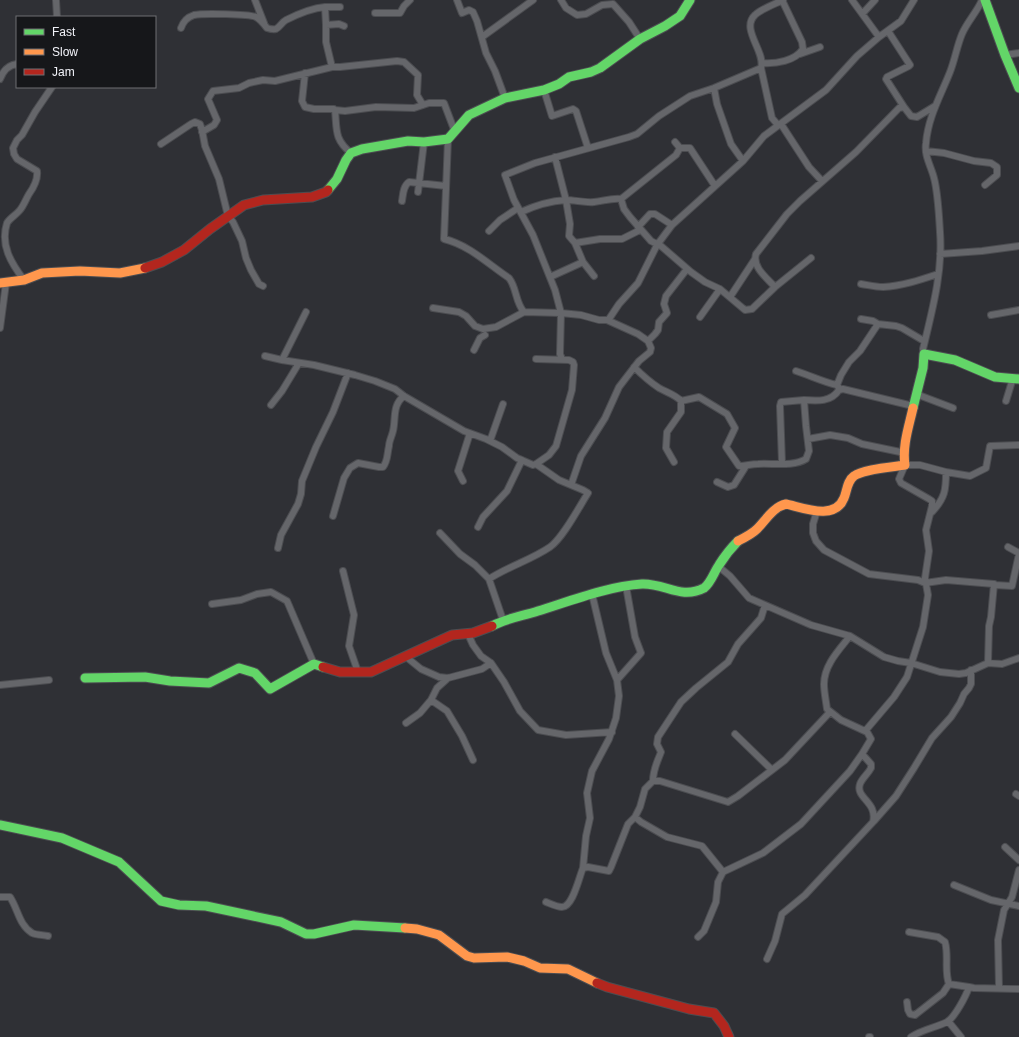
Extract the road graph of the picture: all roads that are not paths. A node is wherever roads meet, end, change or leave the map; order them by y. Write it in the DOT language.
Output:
graph roads {
  1 [pos="56,0"];
  2 [pos="255,0"];
  3 [pos="410,0"];
  4 [pos="457,0"];
  5 [pos="533,0"];
  6 [pos="561,0"];
  7 [pos="597,0"];
  8 [pos="619,0"];
  9 [pos="690,0"];
  10 [pos="782,0"];
  11 [pos="852,0"];
  12 [pos="875,0"];
  13 [pos="914,0"];
  14 [pos="983,0"];
  15 [pos="613,4"];
  16 [pos="602,5"];
  17 [pos="325,7"];
  18 [pos="340,7"];
  19 [pos="375,13"];
  20 [pos="862,13"];
  21 [pos="56,16"];
  22 [pos="264,24"];
  23 [pos="326,25"];
  24 [pos="344,26"];
  25 [pos="181,28"];
  26 [pos="888,31"];
  27 [pos="482,37"];
  28 [pos="879,37"];
  29 [pos="640,39"];
  30 [pos="820,47"];
  31 [pos="1019,53"];
  32 [pos="800,54"];
  33 [pos="1005,54"];
  34 [pos="16,64"];
  35 [pos="761,66"];
  36 [pos="332,67"];
  37 [pos="305,73"];
  38 [pos="0,78"];
  39 [pos="51,88"];
  40 [pos="714,88"];
  41 [pos="1019,88"];
  42 [pos="544,90"];
  43 [pos="505,98"];
  44 [pos="423,105"];
  45 [pos="936,106"];
  46 [pos="904,107"];
  47 [pos="335,110"];
  48 [pos="780,125"];
  49 [pos="202,132"];
  50 [pos="455,132"];
  51 [pos="448,139"];
  52 [pos="424,142"];
  53 [pos="675,142"];
  54 [pos="161,144"];
  55 [pos="588,148"];
  56 [pos="680,148"];
  57 [pos="926,151"];
  58 [pos="351,153"];
  59 [pos="555,158"];
  60 [pos="743,161"];
  61 [pos="822,181"];
  62 [pos="419,184"];
  63 [pos="985,185"];
  64 [pos="446,186"];
  65 [pos="715,186"];
  66 [pos="418,192"];
  67 [pos="621,199"];
  68 [pos="566,200"];
  69 [pos="402,201"];
  70 [pos="520,210"];
  71 [pos="228,216"];
  72 [pos="672,225"];
  73 [pos="639,229"];
  74 [pos="489,231"];
  75 [pos="575,243"];
  76 [pos="657,245"];
  77 [pos="1019,246"];
  78 [pos="940,254"];
  79 [pos="811,258"];
  80 [pos="755,259"];
  81 [pos="583,262"];
  82 [pos="688,269"];
  83 [pos="938,274"];
  84 [pos="594,276"];
  85 [pos="550,277"];
  86 [pos="24,280"];
  87 [pos="3,283"];
  88 [pos="861,284"];
  89 [pos="263,286"];
  90 [pos="775,287"];
  91 [pos="720,289"];
  92 [pos="730,297"];
  93 [pos="433,308"];
  94 [pos="1019,310"];
  95 [pos="306,312"];
  96 [pos="524,312"];
  97 [pos="561,313"];
  98 [pos="991,314"];
  99 [pos="700,317"];
  100 [pos="861,318"];
  101 [pos="607,320"];
  102 [pos="878,324"];
  103 [pos="0,328"];
  104 [pos="484,332"];
  105 [pos="924,341"];
  106 [pos="648,342"];
  107 [pos="474,350"];
  108 [pos="924,354"];
  109 [pos="265,356"];
  110 [pos="536,359"];
  111 [pos="562,359"];
  112 [pos="282,360"];
  113 [pos="299,363"];
  114 [pos="634,367"];
  115 [pos="796,371"];
  116 [pos="348,373"];
  117 [pos="1016,378"];
  118 [pos="838,387"];
  119 [pos="916,394"];
  120 [pos="404,396"];
  121 [pos="804,400"];
  122 [pos="681,401"];
  123 [pos="1006,401"];
  124 [pos="271,404"];
  125 [pos="503,404"];
  126 [pos="913,406"];
  127 [pos="953,408"];
  128 [pos="470,433"];
  129 [pos="808,439"];
  130 [pos="490,441"];
  131 [pos="1019,445"];
  132 [pos="905,453"];
  133 [pos="522,460"];
  134 [pos="674,462"];
  135 [pos="782,463"];
  136 [pos="536,464"];
  137 [pos="905,465"];
  138 [pos="746,466"];
  139 [pos="946,472"];
  140 [pos="463,481"];
  141 [pos="717,482"];
  142 [pos="571,485"];
  143 [pos="817,511"];
  144 [pos="932,512"];
  145 [pos="333,516"];
  146 [pos="478,527"];
  147 [pos="440,533"];
  148 [pos="1008,547"];
  149 [pos="278,548"];
  150 [pos="1019,553"];
  151 [pos="718,566"];
  152 [pos="343,571"];
  153 [pos="489,579"];
  154 [pos="925,583"];
  155 [pos="626,586"];
  156 [pos="995,586"];
  157 [pos="592,594"];
  158 [pos="212,604"];
  159 [pos="765,605"];
  160 [pos="503,620"];
  161 [pos="468,634"];
  162 [pos="850,636"];
  163 [pos="405,656"];
  164 [pos="1019,658"];
  165 [pos="491,663"];
  166 [pos="911,663"];
  167 [pos="988,663"];
  168 [pos="314,664"];
  169 [pos="971,670"];
  170 [pos="358,672"];
  171 [pos="84,678"];
  172 [pos="448,678"];
  173 [pos="48,680"];
  174 [pos="617,680"];
  175 [pos="0,685"];
  176 [pos="431,700"];
  177 [pos="830,712"];
  178 [pos="406,723"];
  179 [pos="612,732"];
  180 [pos="867,732"];
  181 [pos="735,734"];
  182 [pos="862,754"];
  183 [pos="473,760"];
  184 [pos="772,770"];
  185 [pos="653,782"];
  186 [pos="635,817"];
  187 [pos="874,822"];
  188 [pos="0,825"];
  189 [pos="1004,847"];
  190 [pos="1019,860"];
  191 [pos="583,868"];
  192 [pos="1019,870"];
  193 [pos="723,872"];
  194 [pos="954,885"];
  195 [pos="0,897"];
  196 [pos="546,902"];
  197 [pos="1008,904"];
  198 [pos="1019,906"];
  199 [pos="909,932"];
  200 [pos="48,936"];
  201 [pos="698,937"];
  202 [pos="767,959"];
  203 [pos="949,984"];
  204 [pos="969,987"];
  205 [pos="999,988"];
  206 [pos="1019,989"];
  207 [pos="907,1002"];
  208 [pos="948,1021"];
  209 [pos="729,1037"];
  210 [pos="912,1037"];
  211 [pos="961,1037"];
  1 -- 21 [label="street"];
  2 -- 22 [label="street"];
  3 -- 19 [label="street"];
  4 -- 27 [label="street"];
  5 -- 27 [label="street"];
  6 -- 16 [label="street"];
  7 -- 16 [label="street"];
  8 -- 15 [label="street"];
  9 -- 29 [label="street"];
  10 -- 32 [label="street"];
  10 -- 35 [label="street"];
  11 -- 20 [label="street"];
  12 -- 20 [label="street"];
  13 -- 26 [label="street"];
  14 -- 33 [label="street"];
  14 -- 45 [label="street"];
  15 -- 16 [label="street"];
  15 -- 29 [label="street"];
  17 -- 18 [label="street"];
  17 -- 22 [label="street"];
  17 -- 23 [label="street"];
  20 -- 28 [label="street"];
  22 -- 25 [label="street"];
  23 -- 24 [label="street"];
  23 -- 36 [label="street"];
  26 -- 28 [label="street"];
  26 -- 46 [label="street"];
  27 -- 43 [label="street"];
  28 -- 48 [label="street"];
  29 -- 42 [label="street"];
  30 -- 32 [label="street"];
  31 -- 33 [label="street"];
  32 -- 35 [label="street"];
  33 -- 41 [label="street"];
  34 -- 38 [label="street"];
  35 -- 40 [label="street"];
  35 -- 48 [label="street"];
  36 -- 37 [label="street"];
  36 -- 44 [label="street"];
  37 -- 47 [label="street"];
  37 -- 49 [label="street"];
  39 -- 86 [label="street"];
  40 -- 55 [label="street"];
  40 -- 60 [label="street"];
  42 -- 43 [label="street"];
  42 -- 55 [label="street"];
  43 -- 50 [label="street"];
  44 -- 47 [label="street"];
  44 -- 50 [label="street"];
  45 -- 46 [label="street"];
  45 -- 57 [label="street"];
  46 -- 61 [label="street"];
  47 -- 58 [label="street"];
  48 -- 60 [label="street"];
  48 -- 61 [label="street"];
  49 -- 54 [label="street"];
  49 -- 71 [label="street"];
  50 -- 51 [label="street"];
  51 -- 52 [label="street"];
  51 -- 64 [label="street"];
  52 -- 58 [label="street"];
  52 -- 62 [label="street"];
  53 -- 56 [label="street"];
  55 -- 59 [label="street"];
  56 -- 65 [label="street"];
  56 -- 67 [label="street"];
  57 -- 63 [label="street"];
  57 -- 78 [label="street"];
  58 -- 71 [label="street"];
  59 -- 68 [label="street"];
  59 -- 70 [label="street"];
  60 -- 65 [label="street"];
  61 -- 80 [label="street"];
  62 -- 64 [label="street"];
  62 -- 66 [label="street"];
  62 -- 69 [label="street"];
  64 -- 96 [label="street"];
  65 -- 72 [label="street"];
  67 -- 68 [label="street"];
  67 -- 73 [label="street"];
  68 -- 70 [label="street"];
  68 -- 75 [label="street"];
  70 -- 74 [label="street"];
  70 -- 85 [label="street"];
  71 -- 86 [label="street"];
  71 -- 89 [label="street"];
  72 -- 73 [label="street"];
  72 -- 76 [label="street"];
  73 -- 75 [label="street"];
  73 -- 76 [label="street"];
  75 -- 81 [label="street"];
  76 -- 82 [label="street"];
  76 -- 101 [label="street"];
  77 -- 78 [label="street"];
  78 -- 83 [label="street"];
  79 -- 90 [label="street"];
  80 -- 90 [label="street"];
  80 -- 92 [label="street"];
  81 -- 84 [label="street"];
  81 -- 85 [label="street"];
  82 -- 91 [label="street"];
  82 -- 106 [label="street"];
  83 -- 88 [label="street"];
  83 -- 105 [label="street"];
  85 -- 97 [label="street"];
  86 -- 87 [label="street"];
  87 -- 103 [label="street"];
  90 -- 92 [label="street"];
  91 -- 92 [label="street"];
  91 -- 99 [label="street"];
  93 -- 104 [label="street"];
  94 -- 98 [label="street"];
  95 -- 112 [label="street"];
  96 -- 97 [label="street"];
  96 -- 104 [label="street"];
  97 -- 101 [label="street"];
  97 -- 111 [label="street"];
  100 -- 102 [label="street"];
  101 -- 106 [label="street"];
  102 -- 105 [label="street"];
  102 -- 118 [label="street"];
  104 -- 107 [label="street"];
  105 -- 108 [label="street"];
  106 -- 114 [label="street"];
  108 -- 117 [label="street"];
  108 -- 119 [label="street"];
  109 -- 112 [label="street"];
  110 -- 111 [label="street"];
  111 -- 136 [label="street"];
  112 -- 113 [label="street"];
  113 -- 116 [label="street"];
  113 -- 124 [label="street"];
  114 -- 122 [label="street"];
  114 -- 142 [label="street"];
  115 -- 118 [label="street"];
  116 -- 120 [label="street"];
  116 -- 149 [label="street"];
  117 -- 123 [label="street"];
  118 -- 121 [label="street"];
  118 -- 126 [label="street"];
  119 -- 126 [label="street"];
  119 -- 127 [label="street"];
  120 -- 128 [label="street"];
  120 -- 145 [label="street"];
  121 -- 129 [label="street"];
  121 -- 135 [label="street"];
  122 -- 134 [label="street"];
  122 -- 138 [label="street"];
  125 -- 130 [label="street"];
  126 -- 132 [label="street"];
  128 -- 130 [label="street"];
  128 -- 140 [label="street"];
  129 -- 132 [label="street"];
  129 -- 135 [label="street"];
  130 -- 133 [label="street"];
  131 -- 139 [label="street"];
  132 -- 137 [label="street"];
  133 -- 136 [label="street"];
  133 -- 146 [label="street"];
  135 -- 138 [label="street"];
  136 -- 142 [label="street"];
  137 -- 139 [label="street"];
  137 -- 143 [label="street"];
  137 -- 144 [label="street"];
  138 -- 141 [label="street"];
  139 -- 144 [label="street"];
  142 -- 153 [label="street"];
  143 -- 151 [label="street"];
  143 -- 154 [label="street"];
  144 -- 154 [label="street"];
  147 -- 153 [label="street"];
  148 -- 150 [label="street"];
  150 -- 156 [label="street"];
  151 -- 155 [label="street"];
  151 -- 159 [label="street"];
  152 -- 170 [label="street"];
  153 -- 160 [label="street"];
  154 -- 156 [label="street"];
  154 -- 166 [label="street"];
  155 -- 157 [label="street"];
  155 -- 174 [label="street"];
  156 -- 167 [label="street"];
  157 -- 160 [label="street"];
  157 -- 174 [label="street"];
  158 -- 168 [label="street"];
  159 -- 162 [label="street"];
  159 -- 185 [label="street"];
  160 -- 161 [label="street"];
  161 -- 163 [label="street"];
  161 -- 165 [label="street"];
  162 -- 166 [label="street"];
  162 -- 177 [label="street"];
  163 -- 170 [label="street"];
  163 -- 172 [label="street"];
  164 -- 167 [label="street"];
  165 -- 172 [label="street"];
  165 -- 179 [label="street"];
  166 -- 169 [label="street"];
  166 -- 180 [label="street"];
  167 -- 169 [label="street"];
  168 -- 170 [label="street"];
  168 -- 171 [label="street"];
  169 -- 187 [label="street"];
  172 -- 176 [label="street"];
  173 -- 175 [label="street"];
  174 -- 179 [label="street"];
  176 -- 178 [label="street"];
  176 -- 183 [label="street"];
  177 -- 180 [label="street"];
  177 -- 184 [label="street"];
  179 -- 191 [label="street"];
  180 -- 182 [label="street"];
  181 -- 184 [label="street"];
  182 -- 187 [label="street"];
  182 -- 193 [label="street"];
  184 -- 185 [label="street"];
  185 -- 186 [label="street"];
  186 -- 191 [label="street"];
  186 -- 193 [label="street"];
  187 -- 202 [label="street"];
  188 -- 209 [label="street"];
  189 -- 190 [label="street"];
  191 -- 196 [label="street"];
  192 -- 197 [label="street"];
  193 -- 201 [label="street"];
  194 -- 197 [label="street"];
  195 -- 200 [label="street"];
  197 -- 198 [label="street"];
  197 -- 205 [label="street"];
  199 -- 203 [label="street"];
  203 -- 204 [label="street"];
  203 -- 207 [label="street"];
  204 -- 205 [label="street"];
  204 -- 208 [label="street"];
  205 -- 206 [label="street"];
  208 -- 210 [label="street"];
  208 -- 211 [label="street"];
}
